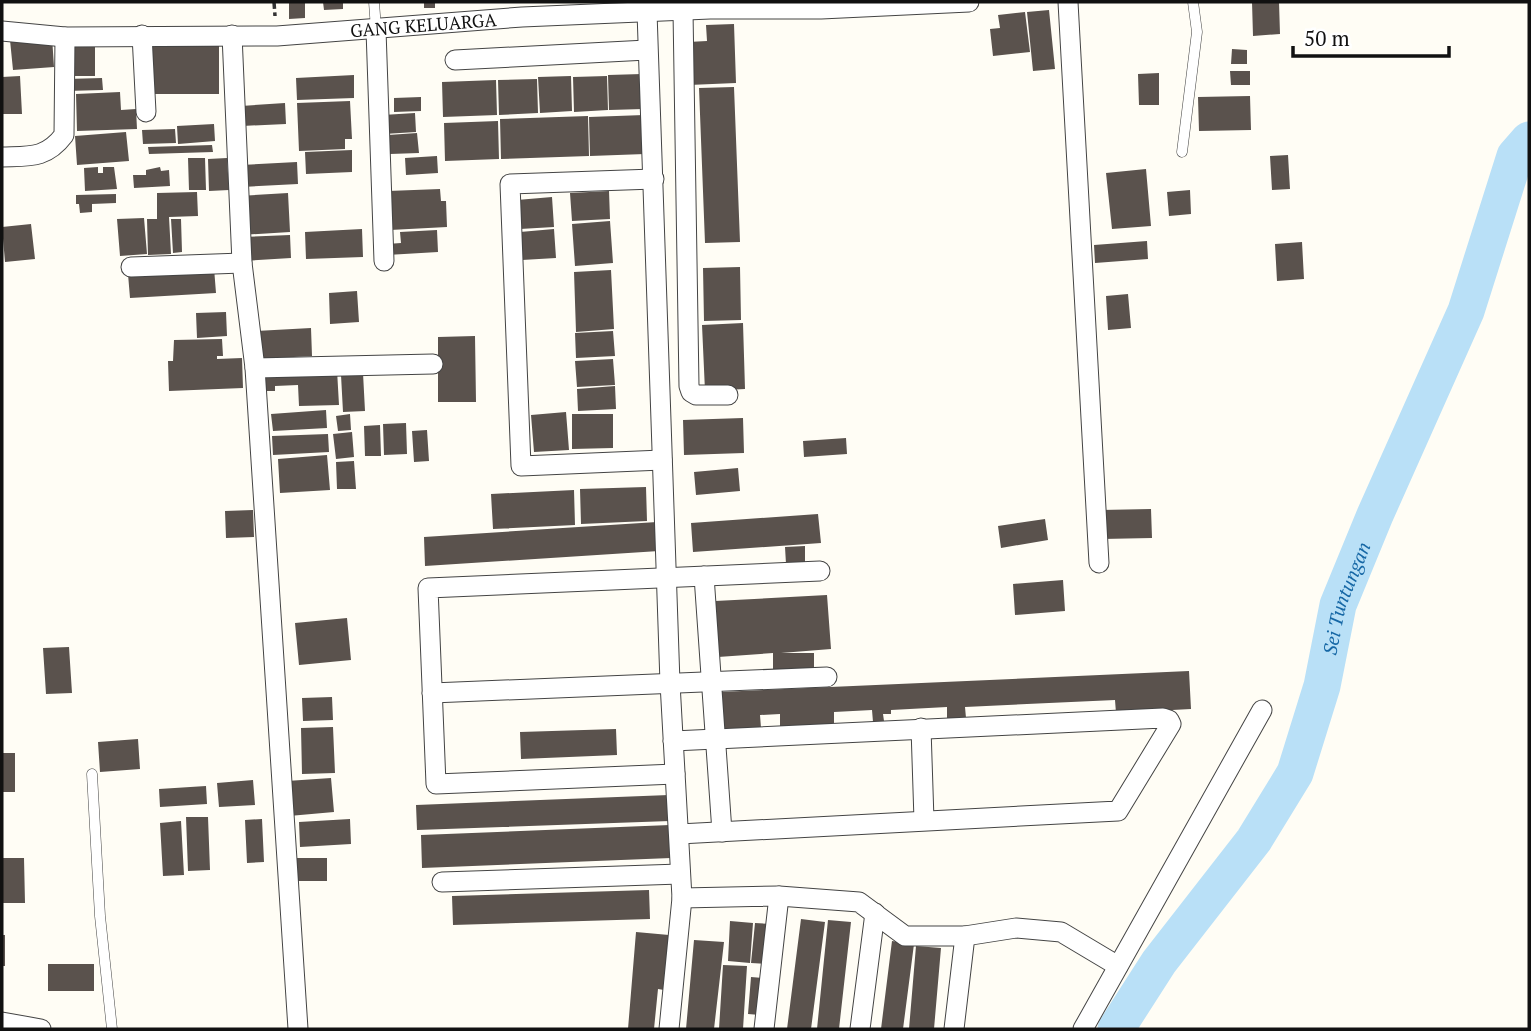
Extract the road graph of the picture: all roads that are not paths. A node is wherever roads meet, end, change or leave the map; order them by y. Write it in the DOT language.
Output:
graph roads {
  1 [pos="374,2"];
  2 [pos="969,2"];
  3 [pos="1068,2"];
  4 [pos="1193,2"];
  5 [pos="894,4"];
  6 [pos="522,9"];
  7 [pos="639,9"];
  8 [pos="683,11"];
  9 [pos="376,30"];
  10 [pos="2,31"];
  11 [pos="142,35"];
  12 [pos="232,35"];
  13 [pos="65,37"];
  14 [pos="647,50"];
  15 [pos="455,60"];
  16 [pos="146,111"];
  17 [pos="1182,152"];
  18 [pos="2,157"];
  19 [pos="654,179"];
  20 [pos="384,261"];
  21 [pos="242,263"];
  22 [pos="131,267"];
  23 [pos="433,363"];
  24 [pos="255,368"];
  25 [pos="728,396"];
  26 [pos="662,460"];
  27 [pos="1099,562"];
  28 [pos="820,571"];
  29 [pos="704,576"];
  30 [pos="666,578"];
  31 [pos="827,677"];
  32 [pos="712,682"];
  33 [pos="670,683"];
  34 [pos="432,693"];
  35 [pos="1262,710"];
  36 [pos="921,728"];
  37 [pos="716,739"];
  38 [pos="673,741"];
  39 [pos="92,774"];
  40 [pos="675,774"];
  41 [pos="925,820"];
  42 [pos="722,832"];
  43 [pos="679,834"];
  44 [pos="680,874"];
  45 [pos="442,882"];
  46 [pos="779,896"];
  47 [pos="682,898"];
  48 [pos="875,912"];
  49 [pos="965,936"];
  50 [pos="1118,967"];
  51 [pos="2,1022"];
  52 [pos="41,1029"];
  53 [pos="113,1029"];
  54 [pos="298,1029"];
  55 [pos="669,1029"];
  56 [pos="764,1029"];
  57 [pos="860,1029"];
  58 [pos="954,1029"];
  59 [pos="1083,1029"];
  1 -- 9 [label="lane"];
  2 -- 5 [label="street, GANG KELUARGA"];
  3 -- 27 [label="street"];
  4 -- 17 [label="lane"];
  5 -- 8 [label="street, GANG KELUARGA"];
  6 -- 7 [label="street, GANG KELUARGA"];
  6 -- 9 [label="street, GANG KELUARGA"];
  7 -- 8 [label="street, GANG KELUARGA"];
  7 -- 14 [label="street"];
  8 -- 25 [label="street"];
  9 -- 12 [label="street, GANG KELUARGA"];
  9 -- 20 [label="street"];
  10 -- 13 [label="street, GANG KELUARGA"];
  11 -- 12 [label="street, GANG KELUARGA"];
  11 -- 13 [label="street, GANG KELUARGA"];
  11 -- 16 [label="street"];
  12 -- 21 [label="street"];
  13 -- 18 [label="street"];
  14 -- 15 [label="street"];
  14 -- 19 [label="street"];
  19 -- 26 [label="street"];
  19 -- 26 [label="street"];
  21 -- 22 [label="street"];
  21 -- 24 [label="street"];
  23 -- 24 [label="street"];
  24 -- 54 [label="street"];
  26 -- 30 [label="street"];
  28 -- 29 [label="street"];
  29 -- 30 [label="street"];
  29 -- 32 [label="street"];
  30 -- 33 [label="street"];
  30 -- 34 [label="street"];
  31 -- 32 [label="street"];
  32 -- 33 [label="street"];
  32 -- 37 [label="street"];
  33 -- 34 [label="street"];
  33 -- 38 [label="street"];
  34 -- 40 [label="street"];
  35 -- 50 [label="street"];
  36 -- 37 [label="street"];
  36 -- 41 [label="street"];
  36 -- 41 [label="street"];
  37 -- 38 [label="street"];
  37 -- 42 [label="street"];
  38 -- 40 [label="street"];
  39 -- 53 [label="lane"];
  40 -- 43 [label="street"];
  41 -- 42 [label="street"];
  42 -- 43 [label="street"];
  43 -- 44 [label="street"];
  44 -- 45 [label="street"];
  44 -- 47 [label="street"];
  46 -- 47 [label="street"];
  46 -- 48 [label="street"];
  46 -- 56 [label="street"];
  47 -- 55 [label="street"];
  48 -- 49 [label="street"];
  48 -- 57 [label="street"];
  49 -- 50 [label="street"];
  49 -- 58 [label="street"];
  50 -- 59 [label="street"];
  51 -- 52 [label="street"];
}
